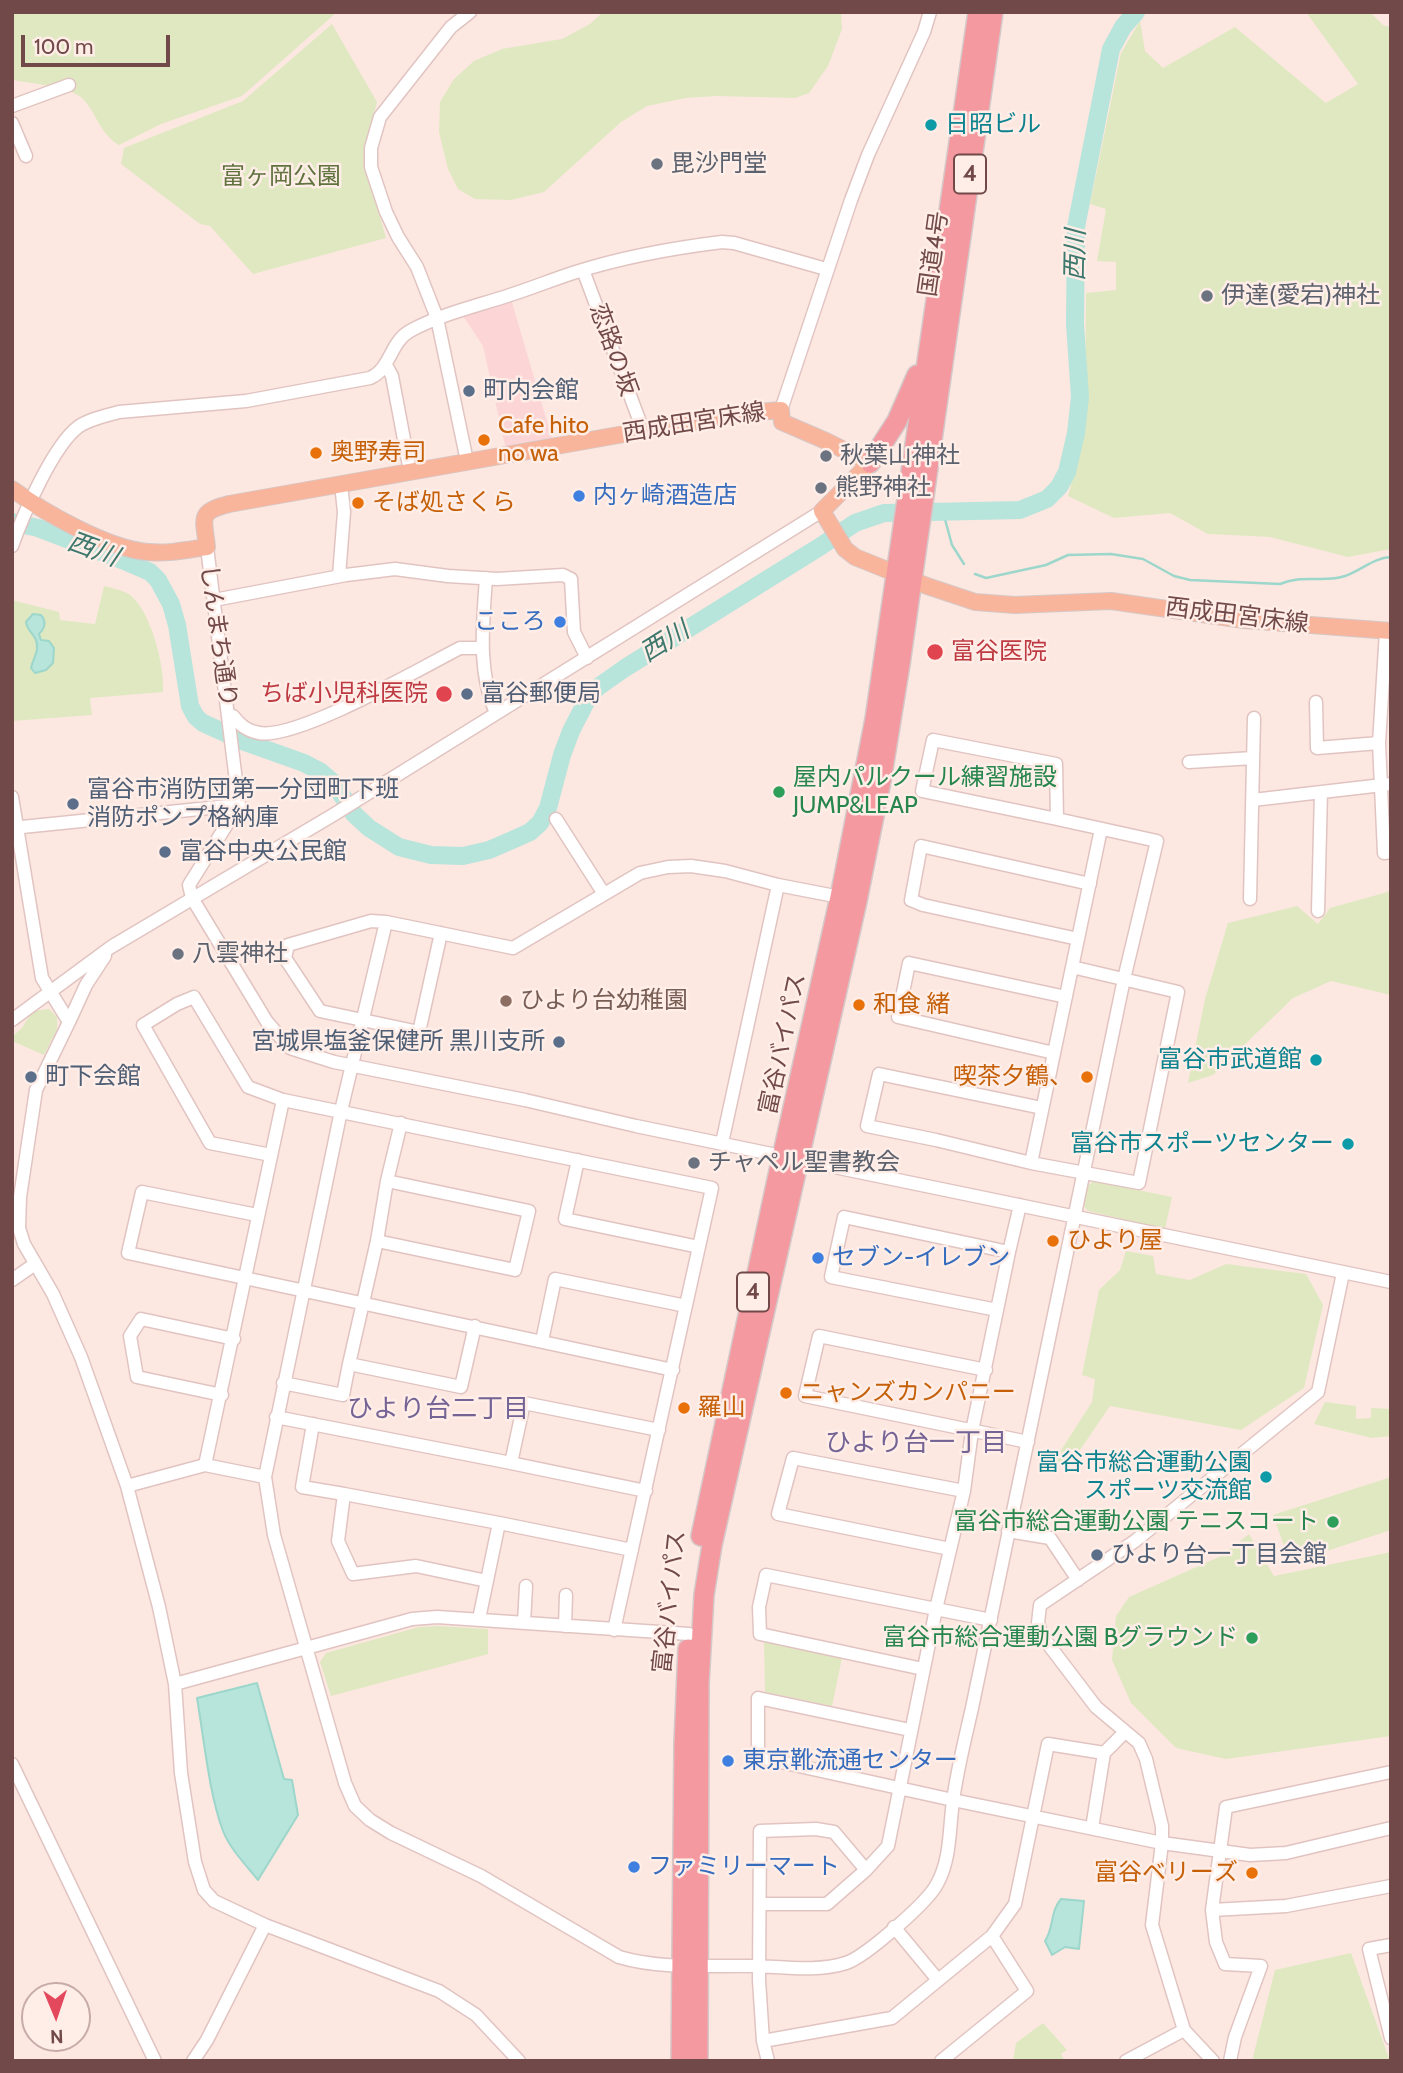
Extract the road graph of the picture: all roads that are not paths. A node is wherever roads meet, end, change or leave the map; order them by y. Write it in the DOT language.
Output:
graph roads {
  1 [pos="470,12"];
  2 [pos="930,12"];
  3 [pos="978,12"];
  4 [pos="993,12"];
  5 [pos="69,85"];
  6 [pos="12,106"];
  7 [pos="12,123"];
  8 [pos="26,156"];
  9 [pos="826,269"];
  10 [pos="583,270"];
  11 [pos="437,318"];
  12 [pos="940,334"];
  13 [pos="386,365"];
  14 [pos="781,410"];
  15 [pos="643,430"];
  16 [pos="467,461"];
  17 [pos="870,463"];
  18 [pos="410,471"];
  19 [pos="341,484"];
  20 [pos="12,489"];
  21 [pos="29,508"];
  22 [pos="825,515"];
  23 [pos="13,542"];
  24 [pos="207,547"];
  25 [pos="339,576"];
  26 [pos="904,577"];
  27 [pos="486,578"];
  28 [pos="214,600"];
  29 [pos="1388,631"];
  30 [pos="482,648"];
  31 [pos="587,658"];
  32 [pos="1316,702"];
  33 [pos="496,713"];
  34 [pos="1254,718"];
  35 [pos="230,720"];
  36 [pos="1379,743"];
  37 [pos="1253,758"];
  38 [pos="1189,762"];
  39 [pos="1386,784"];
  40 [pos="1321,792"];
  41 [pos="12,797"];
  42 [pos="1252,800"];
  43 [pos="239,805"];
  44 [pos="556,819"];
  45 [pos="1057,819"];
  46 [pos="15,828"];
  47 [pos="1101,829"];
  48 [pos="1391,852"];
  49 [pos="1090,884"];
  50 [pos="778,885"];
  51 [pos="604,894"];
  52 [pos="840,897"];
  53 [pos="192,898"];
  54 [pos="1250,900"];
  55 [pos="1318,911"];
  56 [pos="386,922"];
  57 [pos="441,933"];
  58 [pos="1078,939"];
  59 [pos="111,947"];
  60 [pos="1072,967"];
  61 [pos="1124,979"];
  62 [pos="50,993"];
  63 [pos="1066,998"];
  64 [pos="13,1018"];
  65 [pos="362,1020"];
  66 [pos="69,1022"];
  67 [pos="1054,1053"];
  68 [pos="351,1065"];
  69 [pos="283,1100"];
  70 [pos="1042,1108"];
  71 [pos="341,1111"];
  72 [pos="401,1123"];
  73 [pos="722,1143"];
  74 [pos="271,1155"];
  75 [pos="791,1157"];
  76 [pos="579,1160"];
  77 [pos="1031,1163"];
  78 [pos="1084,1172"];
  79 [pos="387,1181"];
  80 [pos="1020,1205"];
  81 [pos="257,1215"];
  82 [pos="1074,1216"];
  83 [pos="377,1241"];
  84 [pos="698,1247"];
  85 [pos="1009,1252"];
  86 [pos="35,1264"];
  87 [pos="1343,1273"];
  88 [pos="245,1279"];
  89 [pos="12,1280"];
  90 [pos="1391,1282"];
  91 [pos="302,1292"];
  92 [pos="362,1304"];
  93 [pos="686,1306"];
  94 [pos="997,1310"];
  95 [pos="475,1326"];
  96 [pos="234,1339"];
  97 [pos="542,1341"];
  98 [pos="349,1364"];
  99 [pos="673,1370"];
  100 [pos="986,1370"];
  101 [pos="284,1383"];
  102 [pos="222,1395"];
  103 [pos="276,1418"];
  104 [pos="313,1424"];
  105 [pos="659,1430"];
  106 [pos="972,1431"];
  107 [pos="1028,1442"];
  108 [pos="512,1463"];
  109 [pos="205,1465"];
  110 [pos="265,1477"];
  111 [pos="127,1486"];
  112 [pos="646,1491"];
  113 [pos="964,1491"];
  114 [pos="344,1494"];
  115 [pos="499,1523"];
  116 [pos="1009,1531"];
  117 [pos="950,1549"];
  118 [pos="632,1550"];
  119 [pos="1078,1580"];
  120 [pos="487,1581"];
  121 [pos="526,1586"];
  122 [pos="566,1595"];
  123 [pos="936,1609"];
  124 [pos="479,1619"];
  125 [pos="991,1620"];
  126 [pos="524,1623"];
  127 [pos="565,1626"];
  128 [pos="614,1630"];
  129 [pos="689,1634"];
  130 [pos="306,1648"];
  131 [pos="923,1669"];
  132 [pos="175,1684"];
  133 [pos="911,1730"];
  134 [pos="1125,1732"];
  135 [pos="1104,1753"];
  136 [pos="12,1764"];
  137 [pos="1391,1772"];
  138 [pos="898,1788"];
  139 [pos="953,1800"];
  140 [pos="1032,1817"];
  141 [pos="1092,1828"];
  142 [pos="1391,1828"];
  143 [pos="1163,1843"];
  144 [pos="1220,1850"];
  145 [pos="866,1870"];
  146 [pos="1391,1886"];
  147 [pos="761,1904"];
  148 [pos="1212,1910"];
  149 [pos="265,1925"];
  150 [pos="894,1927"];
  151 [pos="992,1936"];
  152 [pos="1391,1945"];
  153 [pos="690,1965"];
  154 [pos="759,1966"];
  155 [pos="938,1980"];
  156 [pos="1386,1995"];
  157 [pos="1184,2030"];
  158 [pos="1391,2038"];
  159 [pos="764,2041"];
  160 [pos="155,2061"];
  161 [pos="193,2061"];
  162 [pos="519,2061"];
  163 [pos="681,2061"];
  164 [pos="698,2061"];
  165 [pos="768,2061"];
  166 [pos="942,2061"];
  167 [pos="1126,2061"];
  168 [pos="1213,2061"];
  169 [pos="1230,2061"];
  1 -- 11 [label="street"];
  2 -- 9 [label="street"];
  3 -- 12 [label="highway, 国道4号 / 4"];
  4 -- 12 [label="highway, 国道4号 / 4"];
  5 -- 6 [label="street"];
  7 -- 8 [label="street"];
  9 -- 10 [label="street"];
  9 -- 14 [label="street"];
  10 -- 11 [label="street"];
  10 -- 15 [label="street, 恋路の坂"];
  11 -- 13 [label="street"];
  11 -- 16 [label="street"];
  12 -- 17 [label="highway"];
  12 -- 26 [label="highway, 富谷バイパス / 4"];
  13 -- 18 [label="street"];
  13 -- 21 [label="street"];
  14 -- 15 [label="main road, 西成田宮床線"];
  14 -- 17 [label="main road, 西成田宮床線"];
  15 -- 16 [label="main road, 西成田宮床線"];
  16 -- 18 [label="main road, 西成田宮床線"];
  17 -- 22 [label="main road"];
  18 -- 19 [label="main road, 西成田宮床線"];
  19 -- 24 [label="main road, 西成田宮床線"];
  19 -- 25 [label="street"];
  20 -- 21 [label="main road"];
  21 -- 23 [label="street"];
  21 -- 24 [label="main road"];
  22 -- 26 [label="main road, 西成田宮床線"];
  22 -- 31 [label="street"];
  24 -- 28 [label="street, しんまち通り"];
  25 -- 27 [label="street"];
  25 -- 28 [label="street"];
  26 -- 29 [label="main road, 西成田宮床線"];
  26 -- 52 [label="highway, 富谷バイパス / 4"];
  26 -- 75 [label="highway, 富谷バイパス / 4"];
  27 -- 30 [label="street"];
  27 -- 31 [label="street"];
  28 -- 35 [label="street, しんまち通り"];
  29 -- 36 [label="street"];
  30 -- 33 [label="street"];
  30 -- 35 [label="street"];
  31 -- 33 [label="street"];
  32 -- 36 [label="street"];
  33 -- 53 [label="street"];
  34 -- 37 [label="street"];
  35 -- 43 [label="street, しんまち通り"];
  36 -- 39 [label="street"];
  37 -- 38 [label="street"];
  37 -- 42 [label="street"];
  39 -- 40 [label="street"];
  39 -- 48 [label="street"];
  40 -- 42 [label="street"];
  40 -- 55 [label="street"];
  41 -- 46 [label="street"];
  42 -- 54 [label="street"];
  43 -- 46 [label="street"];
  43 -- 53 [label="street"];
  44 -- 51 [label="street"];
  45 -- 45 [label="street"];
  45 -- 47 [label="street"];
  46 -- 62 [label="street"];
  47 -- 49 [label="street"];
  47 -- 61 [label="street"];
  49 -- 58 [label="street"];
  49 -- 58 [label="street"];
  50 -- 51 [label="street"];
  50 -- 52 [label="street"];
  50 -- 73 [label="street"];
  51 -- 57 [label="street"];
  52 -- 75 [label="highway, 富谷バイパス / 4"];
  53 -- 59 [label="street"];
  53 -- 68 [label="street"];
  56 -- 57 [label="street"];
  56 -- 65 [label="street"];
  56 -- 65 [label="street"];
  57 -- 65 [label="street"];
  58 -- 60 [label="street"];
  59 -- 62 [label="street"];
  59 -- 66 [label="street"];
  60 -- 61 [label="street"];
  60 -- 63 [label="street"];
  61 -- 78 [label="street"];
  61 -- 78 [label="street"];
  62 -- 64 [label="street"];
  62 -- 66 [label="street"];
  63 -- 67 [label="street"];
  63 -- 67 [label="street"];
  65 -- 68 [label="street"];
  66 -- 86 [label="street"];
  67 -- 70 [label="street"];
  68 -- 71 [label="street"];
  68 -- 73 [label="street"];
  69 -- 71 [label="street"];
  69 -- 74 [label="street"];
  69 -- 74 [label="street"];
  70 -- 77 [label="street"];
  70 -- 77 [label="street"];
  71 -- 72 [label="street"];
  71 -- 91 [label="street"];
  72 -- 76 [label="street"];
  72 -- 79 [label="street"];
  73 -- 75 [label="street"];
  74 -- 81 [label="street"];
  75 -- 80 [label="street"];
  75 -- 129 [label="highway, 富谷バイパス / 4"];
  75 -- 153 [label="highway, 富谷バイパス / 4"];
  76 -- 84 [label="street"];
  76 -- 84 [label="street"];
  77 -- 78 [label="street"];
  78 -- 82 [label="street"];
  79 -- 83 [label="street"];
  79 -- 83 [label="street"];
  80 -- 82 [label="street"];
  80 -- 85 [label="street"];
  81 -- 88 [label="street"];
  81 -- 88 [label="street"];
  82 -- 87 [label="street"];
  82 -- 107 [label="street"];
  83 -- 92 [label="street"];
  84 -- 93 [label="street"];
  85 -- 94 [label="street"];
  85 -- 94 [label="street"];
  86 -- 89 [label="street"];
  86 -- 111 [label="street"];
  87 -- 90 [label="street"];
  87 -- 119 [label="street"];
  88 -- 91 [label="street"];
  88 -- 96 [label="street"];
  91 -- 92 [label="street"];
  91 -- 101 [label="street"];
  92 -- 95 [label="street"];
  92 -- 98 [label="street"];
  93 -- 97 [label="street"];
  93 -- 99 [label="street"];
  94 -- 100 [label="street"];
  95 -- 97 [label="street"];
  95 -- 98 [label="street"];
  96 -- 102 [label="street"];
  96 -- 102 [label="street"];
  97 -- 99 [label="street"];
  98 -- 101 [label="street"];
  99 -- 105 [label="street"];
  100 -- 106 [label="street"];
  100 -- 106 [label="street"];
  101 -- 103 [label="street"];
  102 -- 109 [label="street"];
  103 -- 104 [label="street"];
  103 -- 110 [label="street"];
  104 -- 108 [label="street"];
  104 -- 114 [label="street"];
  105 -- 108 [label="street"];
  105 -- 112 [label="street"];
  106 -- 107 [label="street"];
  106 -- 113 [label="street"];
  107 -- 116 [label="street"];
  108 -- 112 [label="street"];
  109 -- 110 [label="street"];
  109 -- 111 [label="street"];
  110 -- 130 [label="street"];
  111 -- 132 [label="street"];
  112 -- 118 [label="street"];
  113 -- 117 [label="street"];
  113 -- 117 [label="street"];
  114 -- 115 [label="street"];
  114 -- 120 [label="street"];
  115 -- 118 [label="street"];
  115 -- 120 [label="street"];
  116 -- 119 [label="street"];
  116 -- 125 [label="street"];
  117 -- 123 [label="street"];
  118 -- 128 [label="street"];
  119 -- 134 [label="street"];
  120 -- 124 [label="street"];
  121 -- 126 [label="street"];
  122 -- 127 [label="street"];
  123 -- 125 [label="street"];
  123 -- 131 [label="street"];
  123 -- 131 [label="street"];
  124 -- 126 [label="street"];
  124 -- 130 [label="street"];
  125 -- 139 [label="street"];
  126 -- 127 [label="street"];
  127 -- 128 [label="street"];
  128 -- 129 [label="street"];
  129 -- 153 [label="highway, 富谷バイパス / 4"];
  130 -- 132 [label="street"];
  130 -- 153 [label="street"];
  131 -- 133 [label="street"];
  132 -- 149 [label="street"];
  133 -- 138 [label="street"];
  133 -- 138 [label="street"];
  134 -- 135 [label="street"];
  134 -- 143 [label="street"];
  135 -- 140 [label="street"];
  135 -- 141 [label="street"];
  136 -- 160 [label="street"];
  137 -- 144 [label="street"];
  138 -- 139 [label="street"];
  138 -- 145 [label="street"];
  139 -- 140 [label="street"];
  139 -- 150 [label="street"];
  140 -- 141 [label="street"];
  140 -- 151 [label="street"];
  141 -- 143 [label="street"];
  142 -- 144 [label="street"];
  143 -- 144 [label="street"];
  143 -- 157 [label="street"];
  144 -- 148 [label="street"];
  145 -- 147 [label="street"];
  145 -- 147 [label="street"];
  146 -- 148 [label="street"];
  147 -- 154 [label="street"];
  148 -- 169 [label="street"];
  149 -- 161 [label="street"];
  149 -- 162 [label="street"];
  150 -- 154 [label="street"];
  150 -- 155 [label="street"];
  151 -- 155 [label="street"];
  151 -- 166 [label="street"];
  152 -- 156 [label="street"];
  153 -- 154 [label="street"];
  153 -- 163 [label="highway, 富谷バイパス / 4"];
  153 -- 164 [label="highway, 富谷バイパス / 4"];
  154 -- 159 [label="street"];
  155 -- 159 [label="street"];
  156 -- 158 [label="street"];
  157 -- 167 [label="street"];
  157 -- 168 [label="street"];
  159 -- 165 [label="street"];
}
